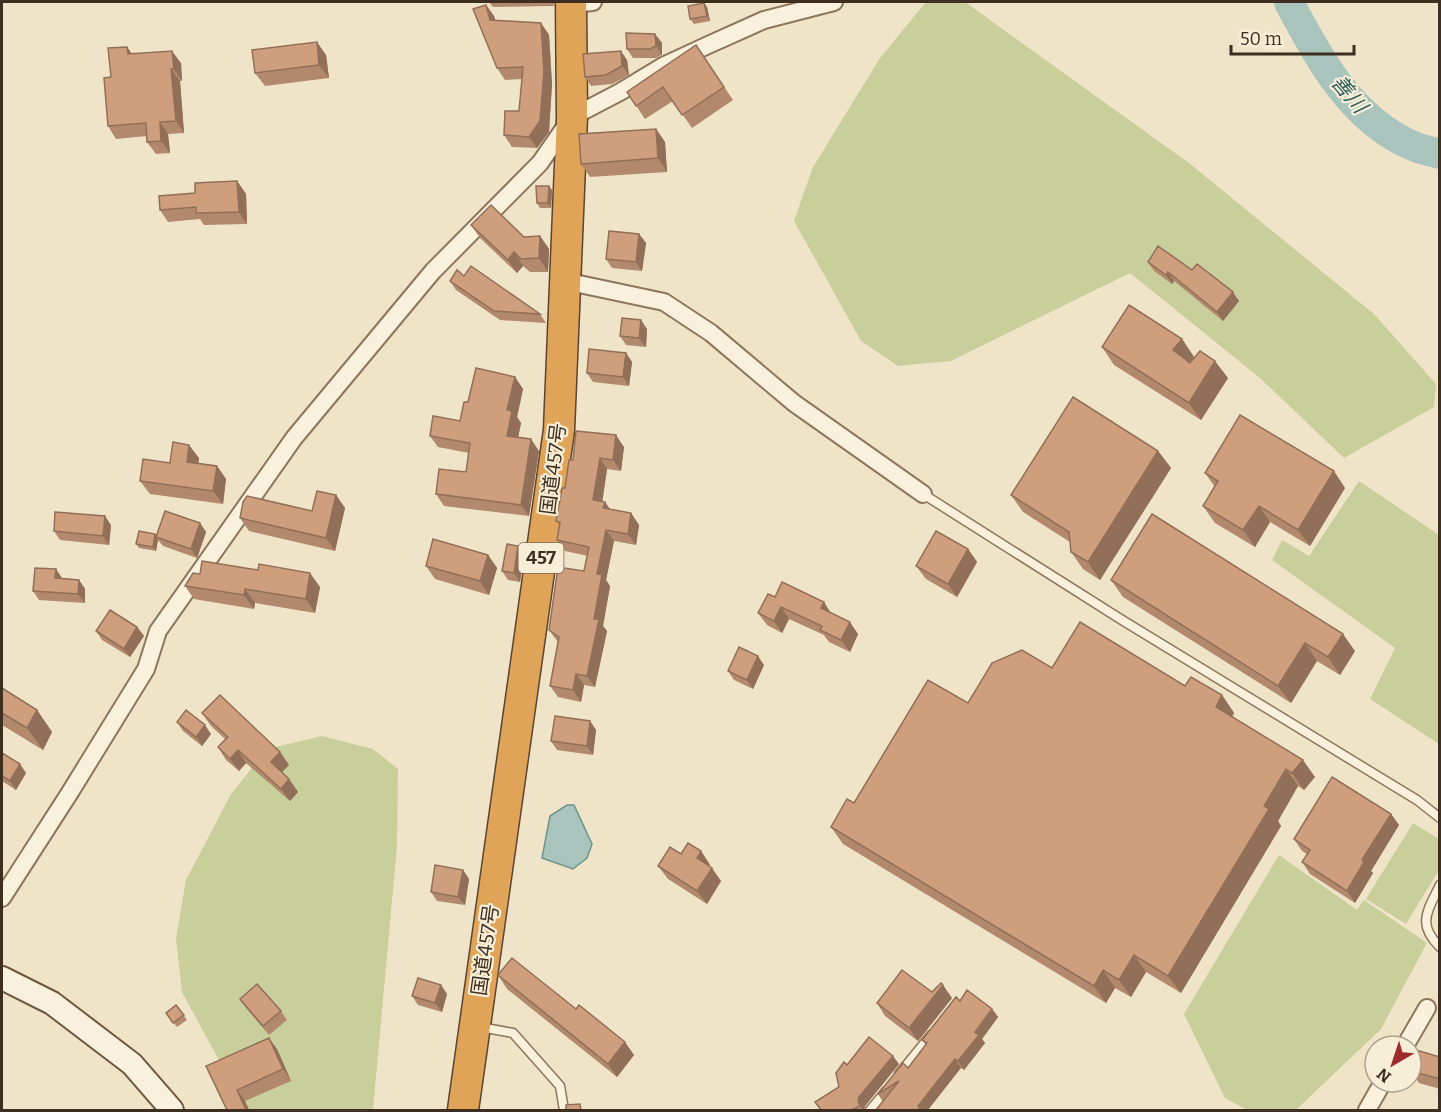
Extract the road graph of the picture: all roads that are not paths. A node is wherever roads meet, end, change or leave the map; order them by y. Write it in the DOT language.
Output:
graph roads {
  1 [pos="578,2"];
  2 [pos="834,2"];
  3 [pos="572,117"];
  4 [pos="565,281"];
  5 [pos="923,494"];
  6 [pos="1440,818"];
  7 [pos="1440,885"];
  8 [pos="2,898"];
  9 [pos="1440,947"];
  10 [pos="2,978"];
  11 [pos="1427,1008"];
  12 [pos="940,1023"];
  13 [pos="475,1026"];
  14 [pos="1412,1034"];
  15 [pos="1376,1094"];
  16 [pos="171,1110"];
  17 [pos="463,1110"];
  18 [pos="564,1110"];
  19 [pos="870,1110"];
  20 [pos="1367,1110"];
  1 -- 3 [label="highway, 国道457号 / 457"];
  2 -- 3 [label="street"];
  3 -- 4 [label="highway, 国道457号 / 457"];
  3 -- 8 [label="street"];
  4 -- 5 [label="street"];
  4 -- 13 [label="highway, 国道457号 / 457"];
  5 -- 6 [label="lane"];
  7 -- 9 [label="lane"];
  10 -- 16 [label="street"];
  11 -- 14 [label="street"];
  12 -- 19 [label="lane"];
  13 -- 17 [label="highway, 国道457号 / 457"];
  13 -- 18 [label="lane"];
  15 -- 20 [label="street"];
}
